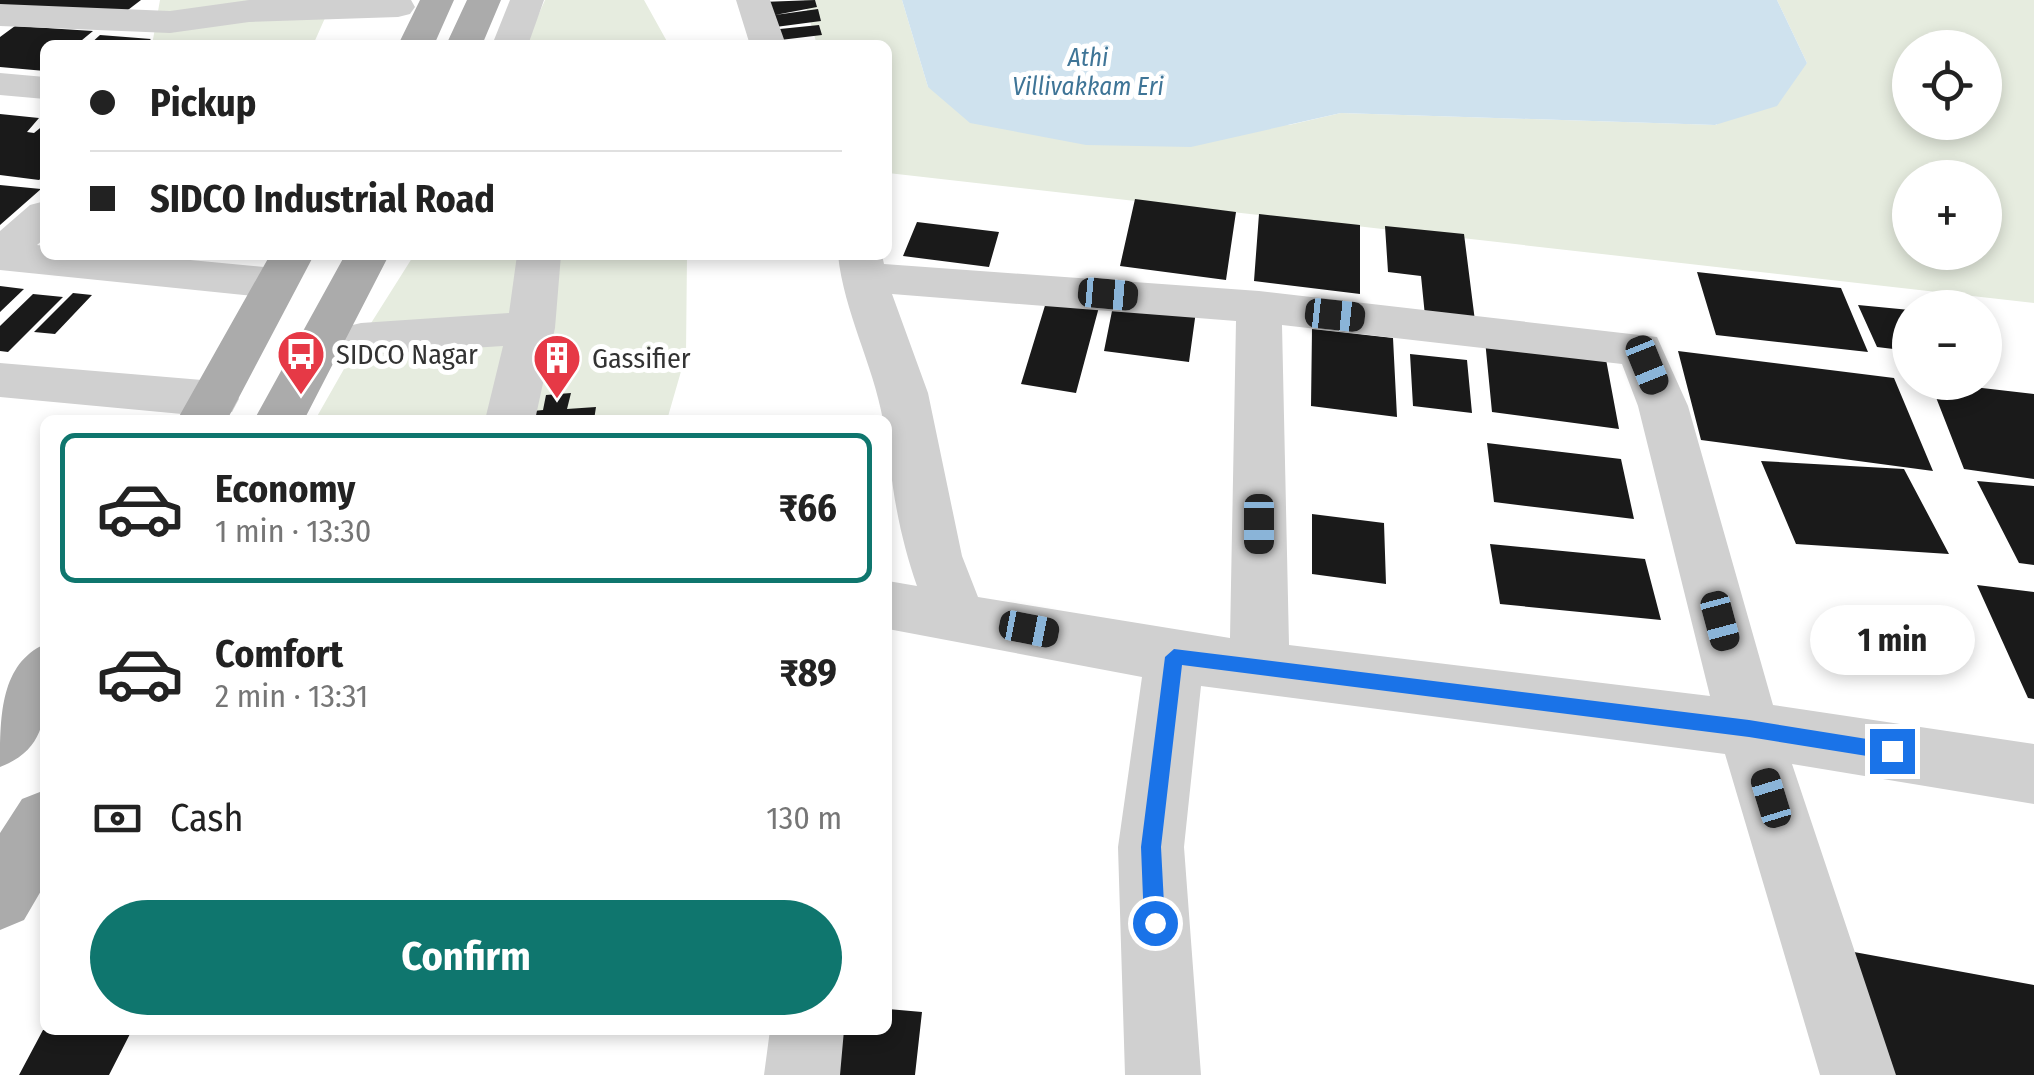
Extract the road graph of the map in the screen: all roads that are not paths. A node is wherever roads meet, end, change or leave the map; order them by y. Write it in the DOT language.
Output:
graph roads {
  1 [pos="436,0"];
  2 [pos="484,0"];
  3 [pos="527,0"];
  4 [pos="753,0"];
  5 [pos="400,3"];
  6 [pos="0,15"];
  7 [pos="381,40"];
  8 [pos="418,40"];
  9 [pos="466,40"];
  10 [pos="512,40"];
  11 [pos="766,40"];
  12 [pos="0,84"];
  13 [pos="40,88"];
  14 [pos="40,219"];
  15 [pos="0,256"];
  16 [pos="40,258"];
  17 [pos="87,260"];
  18 [pos="364,260"];
  19 [pos="539,260"];
  20 [pos="861,266"];
  21 [pos="283,269"];
  22 [pos="1259,306"];
  23 [pos="531,328"];
  24 [pos="360,339"];
  25 [pos="0,380"];
  26 [pos="208,409"];
  27 [pos="281,415"];
  28 [pos="511,415"];
  29 [pos="892,606"];
  30 [pos="956,615"];
  31 [pos="1174,657"];
  32 [pos="1259,668"];
  33 [pos="40,678"];
  34 [pos="1749,729"];
  35 [pos="0,739"];
  36 [pos="2034,774"];
  37 [pos="40,830"];
  38 [pos="0,896"];
  39 [pos="806,1035"];
  40 [pos="802,1075"];
  41 [pos="1163,1075"];
  42 [pos="1858,1075"];
  1 -- 8 [label="main road"];
  2 -- 9 [label="main road"];
  3 -- 10 [label="street"];
  4 -- 11 [label="street"];
  5 -- 6 [label="street"];
  5 -- 7 [label="street"];
  12 -- 13 [label="street"];
  14 -- 15 [label="street"];
  15 -- 16 [label="street"];
  17 -- 21 [label="street"];
  18 -- 27 [label="main road"];
  19 -- 23 [label="street"];
  20 -- 22 [label="street"];
  20 -- 30 [label="street"];
  21 -- 26 [label="main road"];
  22 -- 32 [label="street"];
  22 -- 34 [label="street"];
  23 -- 24 [label="street"];
  23 -- 28 [label="street"];
  25 -- 26 [label="street"];
  29 -- 30 [label="street"];
  30 -- 31 [label="street"];
  31 -- 32 [label="street"];
  31 -- 41 [label="street"];
  32 -- 34 [label="street"];
  33 -- 35 [label="main road"];
  34 -- 36 [label="street"];
  34 -- 42 [label="street"];
  37 -- 38 [label="main road"];
  39 -- 40 [label="street"];
}
